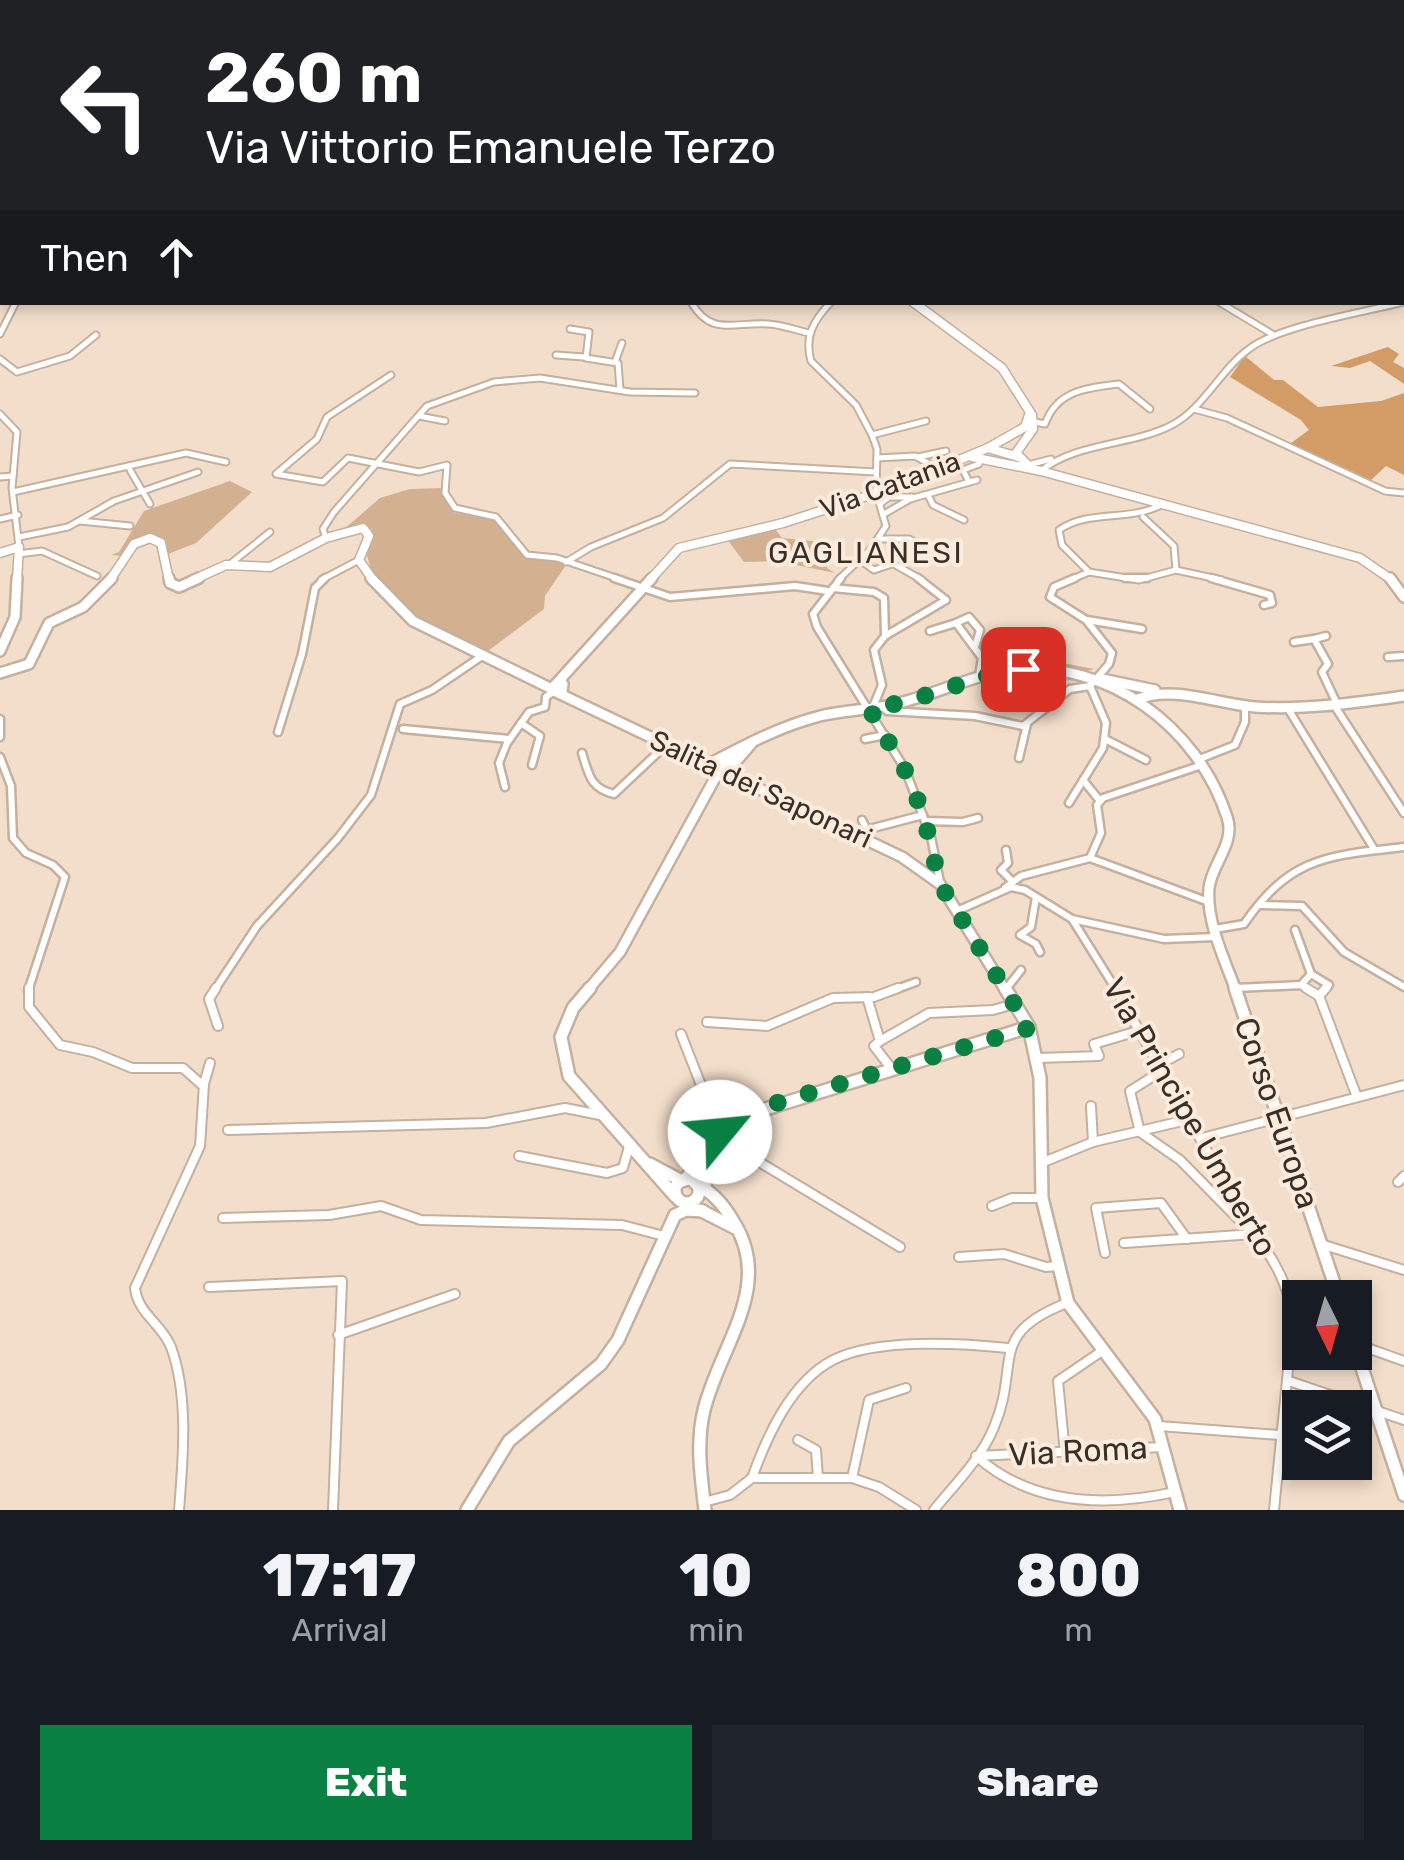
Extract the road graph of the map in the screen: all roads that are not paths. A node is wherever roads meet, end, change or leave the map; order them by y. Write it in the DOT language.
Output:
graph roads {
  1 [pos="1381,0"];
  2 [pos="1390,0"];
  3 [pos="14,305"];
  4 [pos="692,305"];
  5 [pos="828,305"];
  6 [pos="918,305"];
  7 [pos="1224,305"];
  8 [pos="1392,305"];
  9 [pos="570,329"];
  10 [pos="809,333"];
  11 [pos="0,334"];
  12 [pos="96,335"];
  13 [pos="1274,335"];
  14 [pos="622,342"];
  15 [pos="556,355"];
  16 [pos="584,356"];
  17 [pos="0,359"];
  18 [pos="615,362"];
  19 [pos="390,375"];
  20 [pos="620,390"];
  21 [pos="695,393"];
  22 [pos="1150,408"];
  23 [pos="1193,409"];
  24 [pos="0,414"];
  25 [pos="420,416"];
  26 [pos="1031,418"];
  27 [pos="445,421"];
  28 [pos="926,421"];
  29 [pos="872,435"];
  30 [pos="990,447"];
  31 [pos="946,451"];
  32 [pos="1072,454"];
  33 [pos="917,457"];
  34 [pos="877,458"];
  35 [pos="966,458"];
  36 [pos="1018,458"];
  37 [pos="226,462"];
  38 [pos="1003,462"];
  39 [pos="379,464"];
  40 [pos="978,464"];
  41 [pos="1028,465"];
  42 [pos="940,468"];
  43 [pos="130,470"];
  44 [pos="963,470"];
  45 [pos="1041,471"];
  46 [pos="198,472"];
  47 [pos="876,472"];
  48 [pos="0,476"];
  49 [pos="12,476"];
  50 [pos="142,491"];
  51 [pos="13,492"];
  52 [pos="876,492"];
  53 [pos="1404,493"];
  54 [pos="928,495"];
  55 [pos="915,498"];
  56 [pos="880,503"];
  57 [pos="150,504"];
  58 [pos="1161,505"];
  59 [pos="884,514"];
  60 [pos="18,515"];
  61 [pos="1142,517"];
  62 [pos="0,519"];
  63 [pos="964,520"];
  64 [pos="78,521"];
  65 [pos="130,526"];
  66 [pos="270,532"];
  67 [pos="326,538"];
  68 [pos="879,540"];
  69 [pos="18,546"];
  70 [pos="922,546"];
  71 [pos="870,551"];
  72 [pos="0,554"];
  73 [pos="359,560"];
  74 [pos="860,560"];
  75 [pos="566,562"];
  76 [pos="230,564"];
  77 [pos="889,565"];
  78 [pos="1176,570"];
  79 [pos="1089,572"];
  80 [pos="97,576"];
  81 [pos="642,587"];
  82 [pos="830,589"];
  83 [pos="1404,598"];
  84 [pos="1264,605"];
  85 [pos="1086,620"];
  86 [pos="956,623"];
  87 [pos="5,629"];
  88 [pos="1142,629"];
  89 [pos="930,631"];
  90 [pos="885,636"];
  91 [pos="1326,636"];
  92 [pos="1314,639"];
  93 [pos="1294,642"];
  94 [pos="975,648"];
  95 [pos="0,651"];
  96 [pos="482,656"];
  97 [pos="1404,656"];
  98 [pos="1388,657"];
  99 [pos="982,658"];
  100 [pos="998,673"];
  101 [pos="0,674"];
  102 [pos="979,677"];
  103 [pos="1093,681"];
  104 [pos="558,688"];
  105 [pos="1154,690"];
  106 [pos="1125,693"];
  107 [pos="1182,697"];
  108 [pos="1404,697"];
  109 [pos="1138,699"];
  110 [pos="1335,704"];
  111 [pos="1245,706"];
  112 [pos="875,707"];
  113 [pos="1287,707"];
  114 [pos="0,719"];
  115 [pos="522,723"];
  116 [pos="1027,724"];
  117 [pos="404,729"];
  118 [pos="278,732"];
  119 [pos="885,736"];
  120 [pos="0,737"];
  121 [pos="757,738"];
  122 [pos="1105,738"];
  123 [pos="510,739"];
  124 [pos="864,740"];
  125 [pos="667,744"];
  126 [pos="740,747"];
  127 [pos="582,752"];
  128 [pos="1018,758"];
  129 [pos="1146,760"];
  130 [pos="0,761"];
  131 [pos="1197,763"];
  132 [pos="532,764"];
  133 [pos="709,764"];
  134 [pos="724,771"];
  135 [pos="1083,780"];
  136 [pos="506,788"];
  137 [pos="1100,801"];
  138 [pos="1069,803"];
  139 [pos="1404,813"];
  140 [pos="924,818"];
  141 [pos="978,818"];
  142 [pos="862,820"];
  143 [pos="867,830"];
  144 [pos="854,833"];
  145 [pos="1404,847"];
  146 [pos="1374,849"];
  147 [pos="1006,850"];
  148 [pos="1090,858"];
  149 [pos="940,884"];
  150 [pos="1007,884"];
  151 [pos="1036,897"];
  152 [pos="1210,902"];
  153 [pos="1259,904"];
  154 [pos="958,910"];
  155 [pos="1072,919"];
  156 [pos="967,926"];
  157 [pos="952,930"];
  158 [pos="1295,930"];
  159 [pos="1216,933"];
  160 [pos="1040,952"];
  161 [pos="1021,970"];
  162 [pos="1311,974"];
  163 [pos="916,982"];
  164 [pos="1301,985"];
  165 [pos="1404,987"];
  166 [pos="1234,988"];
  167 [pos="1005,990"];
  168 [pos="1319,996"];
  169 [pos="867,997"];
  170 [pos="1015,1004"];
  171 [pos="707,1022"];
  172 [pos="218,1026"];
  173 [pos="1029,1028"];
  174 [pos="1141,1030"];
  175 [pos="680,1034"];
  176 [pos="880,1041"];
  177 [pos="1179,1054"];
  178 [pos="1038,1058"];
  179 [pos="210,1063"];
  180 [pos="1161,1067"];
  181 [pos="891,1068"];
  182 [pos="201,1084"];
  183 [pos="1404,1085"];
  184 [pos="1358,1097"];
  185 [pos="1091,1106"];
  186 [pos="606,1117"];
  187 [pos="1278,1118"];
  188 [pos="1191,1119"];
  189 [pos="735,1122"];
  190 [pos="228,1130"];
  191 [pos="720,1132"];
  192 [pos="1140,1132"];
  193 [pos="1202,1138"];
  194 [pos="630,1142"];
  195 [pos="1094,1142"];
  196 [pos="518,1156"];
  197 [pos="1040,1163"];
  198 [pos="690,1192"];
  199 [pos="1042,1198"];
  200 [pos="992,1206"];
  201 [pos="223,1218"];
  202 [pos="666,1232"];
  203 [pos="742,1232"];
  204 [pos="1254,1234"];
  205 [pos="1187,1238"];
  206 [pos="1124,1243"];
  207 [pos="1322,1245"];
  208 [pos="900,1247"];
  209 [pos="1105,1253"];
  210 [pos="959,1258"];
  211 [pos="1059,1266"];
  212 [pos="1404,1270"];
  213 [pos="1284,1280"];
  214 [pos="1333,1280"];
  215 [pos="208,1287"];
  216 [pos="456,1294"];
  217 [pos="1068,1303"];
  218 [pos="338,1335"];
  219 [pos="1008,1348"];
  220 [pos="1102,1350"];
  221 [pos="1372,1351"];
  222 [pos="1404,1361"];
  223 [pos="1290,1370"];
  224 [pos="1363,1370"];
  225 [pos="1289,1381"];
  226 [pos="906,1388"];
  227 [pos="1376,1411"];
  228 [pos="1404,1420"];
  229 [pos="1159,1426"];
  230 [pos="1280,1435"];
  231 [pos="798,1440"];
  232 [pos="1164,1447"];
  233 [pos="1065,1452"];
  234 [pos="976,1456"];
  235 [pos="752,1478"];
  236 [pos="818,1478"];
  237 [pos="852,1478"];
  238 [pos="1403,1491"];
  239 [pos="1176,1492"];
  240 [pos="705,1506"];
  241 [pos="1075,1506"];
  242 [pos="1274,1509"];
  243 [pos="180,1510"];
  244 [pos="333,1510"];
  245 [pos="467,1510"];
  246 [pos="916,1510"];
  247 [pos="934,1510"];
  248 [pos="1180,1510"];
  1 -- 2 [label="street"];
  3 -- 11 [label="street"];
  4 -- 10 [label="street"];
  5 -- 10 [label="street"];
  6 -- 26 [label="main road"];
  7 -- 13 [label="street"];
  8 -- 13 [label="street"];
  9 -- 16 [label="street"];
  10 -- 29 [label="street"];
  12 -- 17 [label="street"];
  13 -- 23 [label="street"];
  14 -- 18 [label="street"];
  15 -- 16 [label="street"];
  16 -- 18 [label="street"];
  18 -- 20 [label="street"];
  19 -- 39 [label="street"];
  20 -- 21 [label="street"];
  20 -- 25 [label="street"];
  22 -- 26 [label="street"];
  23 -- 32 [label="street"];
  23 -- 53 [label="street"];
  24 -- 49 [label="street"];
  25 -- 27 [label="street"];
  25 -- 39 [label="street"];
  26 -- 30 [label="main road, Via Catania"];
  26 -- 36 [label="main road"];
  28 -- 29 [label="street"];
  29 -- 34 [label="street"];
  30 -- 35 [label="main road, Via Catania"];
  30 -- 36 [label="main road"];
  30 -- 38 [label="main road"];
  31 -- 33 [label="street"];
  32 -- 41 [label="street"];
  32 -- 45 [label="street"];
  33 -- 34 [label="street"];
  33 -- 42 [label="street"];
  34 -- 47 [label="street"];
  35 -- 38 [label="main road"];
  35 -- 42 [label="main road, Via Catania"];
  36 -- 41 [label="main road"];
  37 -- 51 [label="street"];
  38 -- 45 [label="main road"];
  39 -- 67 [label="street"];
  39 -- 75 [label="street"];
  40 -- 44 [label="street"];
  41 -- 45 [label="main road"];
  42 -- 44 [label="street"];
  42 -- 52 [label="main road, Via Catania"];
  43 -- 50 [label="street"];
  44 -- 54 [label="street"];
  45 -- 58 [label="main road"];
  46 -- 50 [label="street"];
  47 -- 52 [label="street"];
  47 -- 75 [label="street"];
  48 -- 49 [label="street"];
  49 -- 51 [label="street"];
  50 -- 57 [label="street"];
  50 -- 64 [label="street"];
  51 -- 60 [label="street"];
  52 -- 56 [label="street"];
  52 -- 81 [label="main road, Via Catania"];
  54 -- 55 [label="street"];
  54 -- 63 [label="street"];
  55 -- 56 [label="street"];
  55 -- 59 [label="street"];
  56 -- 59 [label="street"];
  58 -- 61 [label="street"];
  58 -- 83 [label="main road"];
  59 -- 68 [label="street"];
  60 -- 62 [label="street"];
  60 -- 69 [label="street"];
  61 -- 78 [label="street"];
  61 -- 79 [label="street"];
  64 -- 65 [label="street"];
  64 -- 69 [label="street"];
  66 -- 76 [label="street"];
  67 -- 73 [label="main road"];
  67 -- 76 [label="main road"];
  68 -- 70 [label="street"];
  68 -- 71 [label="street"];
  69 -- 72 [label="main road"];
  69 -- 80 [label="street"];
  69 -- 87 [label="street"];
  71 -- 74 [label="street"];
  71 -- 77 [label="street"];
  73 -- 96 [label="main road, Salita dei Saponari"];
  73 -- 118 [label="street"];
  74 -- 77 [label="street"];
  74 -- 82 [label="street"];
  75 -- 81 [label="street"];
  76 -- 101 [label="main road"];
  77 -- 90 [label="street"];
  78 -- 79 [label="street"];
  78 -- 84 [label="street"];
  79 -- 85 [label="street"];
  81 -- 82 [label="street"];
  81 -- 104 [label="main road, Via Catania"];
  82 -- 90 [label="street"];
  82 -- 112 [label="street"];
  85 -- 88 [label="street"];
  85 -- 103 [label="street"];
  86 -- 89 [label="street"];
  86 -- 94 [label="street"];
  86 -- 94 [label="street"];
  87 -- 95 [label="street"];
  90 -- 112 [label="street"];
  91 -- 92 [label="street"];
  92 -- 93 [label="street"];
  92 -- 110 [label="street"];
  94 -- 99 [label="street"];
  96 -- 104 [label="main road, Salita dei Saponari"];
  96 -- 172 [label="street"];
  97 -- 98 [label="street"];
  99 -- 100 [label="street"];
  99 -- 102 [label="street"];
  100 -- 102 [label="main road"];
  100 -- 103 [label="main road"];
  102 -- 112 [label="main road"];
  103 -- 105 [label="main road"];
  103 -- 106 [label="main road"];
  103 -- 116 [label="street"];
  103 -- 122 [label="street"];
  104 -- 115 [label="street"];
  104 -- 125 [label="main road, Salita dei Saponari"];
  105 -- 106 [label="main road"];
  105 -- 107 [label="main road"];
  106 -- 109 [label="main road"];
  107 -- 109 [label="main road"];
  107 -- 111 [label="main road"];
  108 -- 110 [label="main road"];
  109 -- 131 [label="main road"];
  110 -- 113 [label="main road"];
  110 -- 139 [label="street"];
  111 -- 113 [label="main road"];
  111 -- 131 [label="street"];
  112 -- 116 [label="street"];
  112 -- 119 [label="street"];
  112 -- 121 [label="main road"];
  113 -- 146 [label="street"];
  114 -- 120 [label="street"];
  115 -- 123 [label="street"];
  115 -- 132 [label="street"];
  116 -- 128 [label="street"];
  117 -- 123 [label="street"];
  119 -- 124 [label="street"];
  119 -- 140 [label="street"];
  121 -- 126 [label="main road"];
  121 -- 134 [label="main road"];
  122 -- 129 [label="street"];
  122 -- 135 [label="street"];
  123 -- 136 [label="street"];
  125 -- 127 [label="street"];
  125 -- 133 [label="main road, Salita dei Saponari"];
  126 -- 133 [label="main road"];
  126 -- 134 [label="main road"];
  130 -- 182 [label="street"];
  131 -- 137 [label="street"];
  131 -- 152 [label="main road"];
  133 -- 134 [label="main road, Salita dei Saponari"];
  134 -- 144 [label="main road, Salita dei Saponari"];
  134 -- 186 [label="main road"];
  135 -- 137 [label="street"];
  135 -- 138 [label="street"];
  137 -- 148 [label="street"];
  140 -- 141 [label="street"];
  140 -- 143 [label="street"];
  140 -- 149 [label="street"];
  142 -- 143 [label="street"];
  143 -- 144 [label="street"];
  144 -- 149 [label="main road, Salita dei Saponari"];
  145 -- 146 [label="street"];
  146 -- 153 [label="street"];
  147 -- 150 [label="street"];
  148 -- 150 [label="street"];
  148 -- 152 [label="street"];
  149 -- 154 [label="main road"];
  150 -- 151 [label="street, Via Principe Umberto"];
  150 -- 154 [label="street"];
  151 -- 155 [label="street, Via Principe Umberto"];
  151 -- 160 [label="street"];
  152 -- 159 [label="main road, Corso Europa"];
  153 -- 159 [label="street"];
  153 -- 165 [label="street"];
  154 -- 156 [label="street"];
  155 -- 159 [label="street"];
  155 -- 174 [label="street, Via Principe Umberto"];
  156 -- 157 [label="street"];
  156 -- 167 [label="street"];
  158 -- 162 [label="street"];
  159 -- 166 [label="main road, Corso Europa"];
  161 -- 167 [label="street"];
  162 -- 164 [label="street"];
  162 -- 168 [label="street"];
  163 -- 169 [label="street"];
  164 -- 166 [label="street"];
  164 -- 168 [label="street"];
  166 -- 187 [label="main road, Corso Europa"];
  167 -- 170 [label="street"];
  168 -- 184 [label="street"];
  169 -- 171 [label="street"];
  169 -- 176 [label="street"];
  170 -- 173 [label="street"];
  170 -- 176 [label="street"];
  173 -- 178 [label="street"];
  173 -- 181 [label="street"];
  174 -- 178 [label="street"];
  174 -- 180 [label="street, Via Principe Umberto"];
  175 -- 191 [label="street"];
  176 -- 181 [label="street"];
  177 -- 180 [label="street"];
  178 -- 197 [label="street"];
  179 -- 182 [label="street"];
  180 -- 188 [label="street, Via Principe Umberto"];
  180 -- 192 [label="street"];
  181 -- 189 [label="street"];
  182 -- 243 [label="street"];
  183 -- 184 [label="street"];
  184 -- 187 [label="street"];
  185 -- 195 [label="street"];
  186 -- 190 [label="street"];
  186 -- 194 [label="main road"];
  187 -- 193 [label="street"];
  187 -- 207 [label="main road, Corso Europa"];
  188 -- 192 [label="street"];
  188 -- 193 [label="street, Via Principe Umberto"];
  189 -- 191 [label="street"];
  189 -- 208 [label="street"];
  191 -- 198 [label="street"];
  192 -- 195 [label="street"];
  192 -- 204 [label="street"];
  193 -- 204 [label="street, Via Principe Umberto"];
  194 -- 196 [label="street"];
  194 -- 198 [label="main road"];
  195 -- 197 [label="street"];
  197 -- 199 [label="street"];
  198 -- 202 [label="main road"];
  198 -- 203 [label="main road"];
  198 -- 203 [label="main road"];
  199 -- 200 [label="street"];
  199 -- 211 [label="street"];
  201 -- 202 [label="street"];
  202 -- 245 [label="main road"];
  203 -- 240 [label="street"];
  204 -- 205 [label="street"];
  204 -- 213 [label="street, Via Principe Umberto"];
  205 -- 206 [label="street"];
  205 -- 209 [label="street"];
  207 -- 212 [label="street"];
  207 -- 214 [label="main road, Corso Europa"];
  210 -- 211 [label="street"];
  211 -- 217 [label="street"];
  215 -- 218 [label="street"];
  216 -- 218 [label="street"];
  217 -- 219 [label="street"];
  217 -- 220 [label="street"];
  218 -- 244 [label="street"];
  219 -- 234 [label="street"];
  219 -- 235 [label="street"];
  220 -- 229 [label="street"];
  220 -- 233 [label="street"];
  221 -- 222 [label="street"];
  223 -- 225 [label="street, Via Principe Umberto"];
  224 -- 227 [label="main road"];
  225 -- 227 [label="street"];
  225 -- 230 [label="street, Via Principe Umberto"];
  226 -- 237 [label="street"];
  227 -- 228 [label="street"];
  227 -- 238 [label="main road"];
  229 -- 230 [label="street"];
  229 -- 232 [label="street"];
  230 -- 242 [label="street, Via Principe Umberto"];
  231 -- 236 [label="street"];
  232 -- 233 [label="street, Via Roma"];
  232 -- 239 [label="street"];
  233 -- 234 [label="street, Via Roma"];
  234 -- 241 [label="street"];
  234 -- 247 [label="street"];
  235 -- 236 [label="street"];
  235 -- 240 [label="street"];
  236 -- 237 [label="street"];
  237 -- 246 [label="street"];
  239 -- 241 [label="street"];
  239 -- 248 [label="street"];
}
